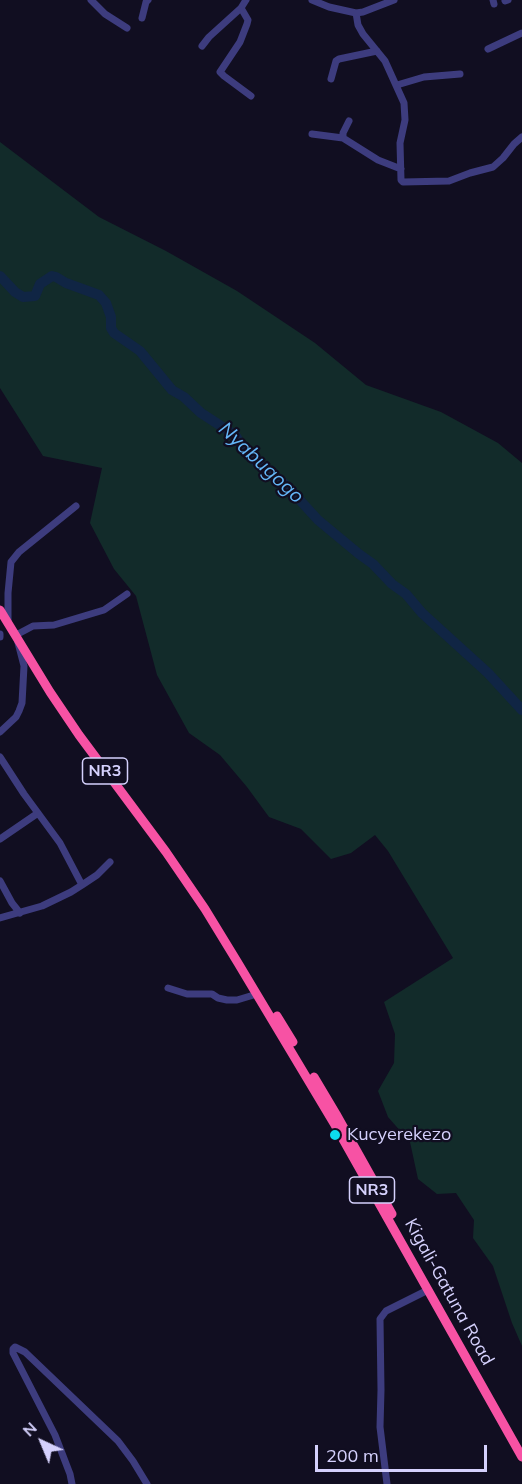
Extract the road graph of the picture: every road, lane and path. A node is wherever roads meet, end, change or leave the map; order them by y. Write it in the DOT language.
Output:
graph roads {
  1 [pos="92,0"];
  2 [pos="148,0"];
  3 [pos="246,0"];
  4 [pos="312,0"];
  5 [pos="394,0"];
  6 [pos="241,8"];
  7 [pos="356,13"];
  8 [pos="142,18"];
  9 [pos="127,28"];
  10 [pos="522,33"];
  11 [pos="202,46"];
  12 [pos="488,49"];
  13 [pos="377,51"];
  14 [pos="460,74"];
  15 [pos="331,79"];
  16 [pos="397,85"];
  17 [pos="251,96"];
  18 [pos="349,122"];
  19 [pos="312,134"];
  20 [pos="522,137"];
  21 [pos="344,138"];
  22 [pos="401,169"];
  23 [pos="76,506"];
  24 [pos="127,594"];
  25 [pos="0,610"];
  26 [pos="8,624"];
  27 [pos="16,636"];
  28 [pos="0,732"];
  29 [pos="0,757"];
  30 [pos="38,813"];
  31 [pos="0,839"];
  32 [pos="110,862"];
  33 [pos="0,881"];
  34 [pos="82,885"];
  35 [pos="20,913"];
  36 [pos="0,918"];
  37 [pos="216,927"];
  38 [pos="168,988"];
  39 [pos="257,994"];
  40 [pos="428,1290"];
  41 [pos="522,1445"];
  42 [pos="522,1457"];
  43 [pos="72,1484"];
  44 [pos="147,1484"];
  45 [pos="387,1484"];
  1 -- 9 [label="street"];
  2 -- 8 [label="street"];
  3 -- 6 [label="street"];
  4 -- 7 [label="street"];
  5 -- 7 [label="street"];
  6 -- 11 [label="street"];
  6 -- 17 [label="street"];
  7 -- 13 [label="street"];
  10 -- 12 [label="street"];
  13 -- 15 [label="street"];
  13 -- 16 [label="street"];
  14 -- 16 [label="street"];
  16 -- 22 [label="street"];
  18 -- 21 [label="street"];
  19 -- 21 [label="street"];
  20 -- 22 [label="street"];
  21 -- 22 [label="street"];
  23 -- 26 [label="street"];
  24 -- 27 [label="street"];
  25 -- 26 [label="highway, Kigali-Gatuna Road / NR3"];
  26 -- 27 [label="highway, Kigali-Gatuna Road / NR3"];
  27 -- 28 [label="street"];
  27 -- 37 [label="highway, Kigali-Gatuna Road / NR3"];
  29 -- 30 [label="street"];
  30 -- 31 [label="street"];
  30 -- 34 [label="street"];
  32 -- 34 [label="street"];
  33 -- 35 [label="street"];
  34 -- 35 [label="street"];
  35 -- 36 [label="street"];
  37 -- 39 [label="highway, Kigali-Gatuna Road / NR3"];
  37 -- 41 [label="highway, Kigali-Gatuna Road / NR3"];
  38 -- 39 [label="street"];
  39 -- 40 [label="highway, Kigali-Gatuna Road / NR3"];
  40 -- 42 [label="highway, Kigali-Gatuna Road / NR3"];
  40 -- 45 [label="street"];
  43 -- 44 [label="street"];
}
